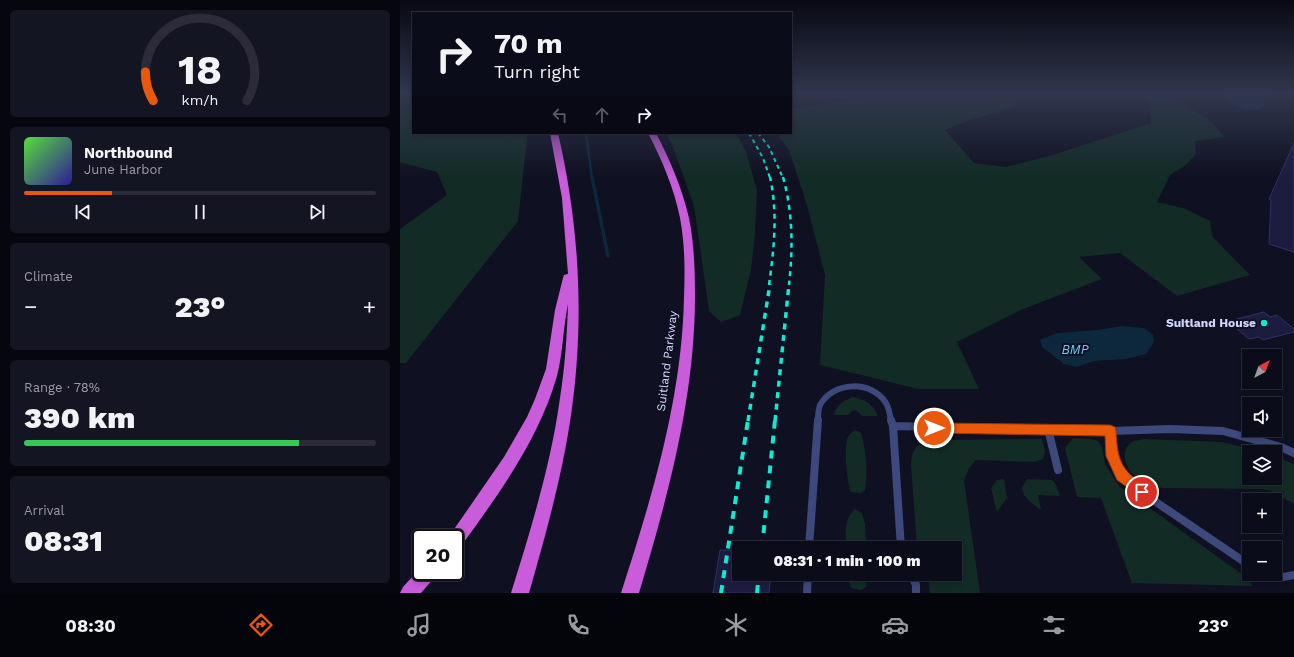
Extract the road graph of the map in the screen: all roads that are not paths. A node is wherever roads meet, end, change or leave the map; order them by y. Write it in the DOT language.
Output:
graph roads {
  1 [pos="554,134"];
  2 [pos="652,134"];
  3 [pos="572,262"];
  4 [pos="893,426"];
  5 [pos="1048,429"];
  6 [pos="1110,431"];
  7 [pos="1294,453"];
  8 [pos="1058,470"];
  9 [pos="463,529"];
  10 [pos="809,541"];
  11 [pos="901,541"];
  12 [pos="643,552"];
  13 [pos="1242,560"];
  14 [pos="1294,575"];
  15 [pos="1282,577"];
  16 [pos="420,581"];
  17 [pos="807,581"];
  18 [pos="914,581"];
  19 [pos="409,593"];
  20 [pos="520,593"];
  21 [pos="630,593"];
  22 [pos="635,593"];
  23 [pos="806,593"];
  24 [pos="916,593"];
  1 -- 3 [label="highway"];
  2 -- 12 [label="highway, Suitland Parkway"];
  3 -- 9 [label="highway"];
  3 -- 20 [label="highway"];
  4 -- 5 [label="lane"];
  4 -- 10 [label="lane"];
  4 -- 11 [label="lane"];
  5 -- 6 [label="lane"];
  5 -- 8 [label="lane"];
  6 -- 7 [label="lane"];
  6 -- 13 [label="lane"];
  12 -- 21 [label="highway, Suitland Parkway"];
  12 -- 22 [label="highway"];
  14 -- 15 [label="lane"];
  16 -- 19 [label="highway"];
  17 -- 23 [label="lane"];
  18 -- 24 [label="lane"];
}
